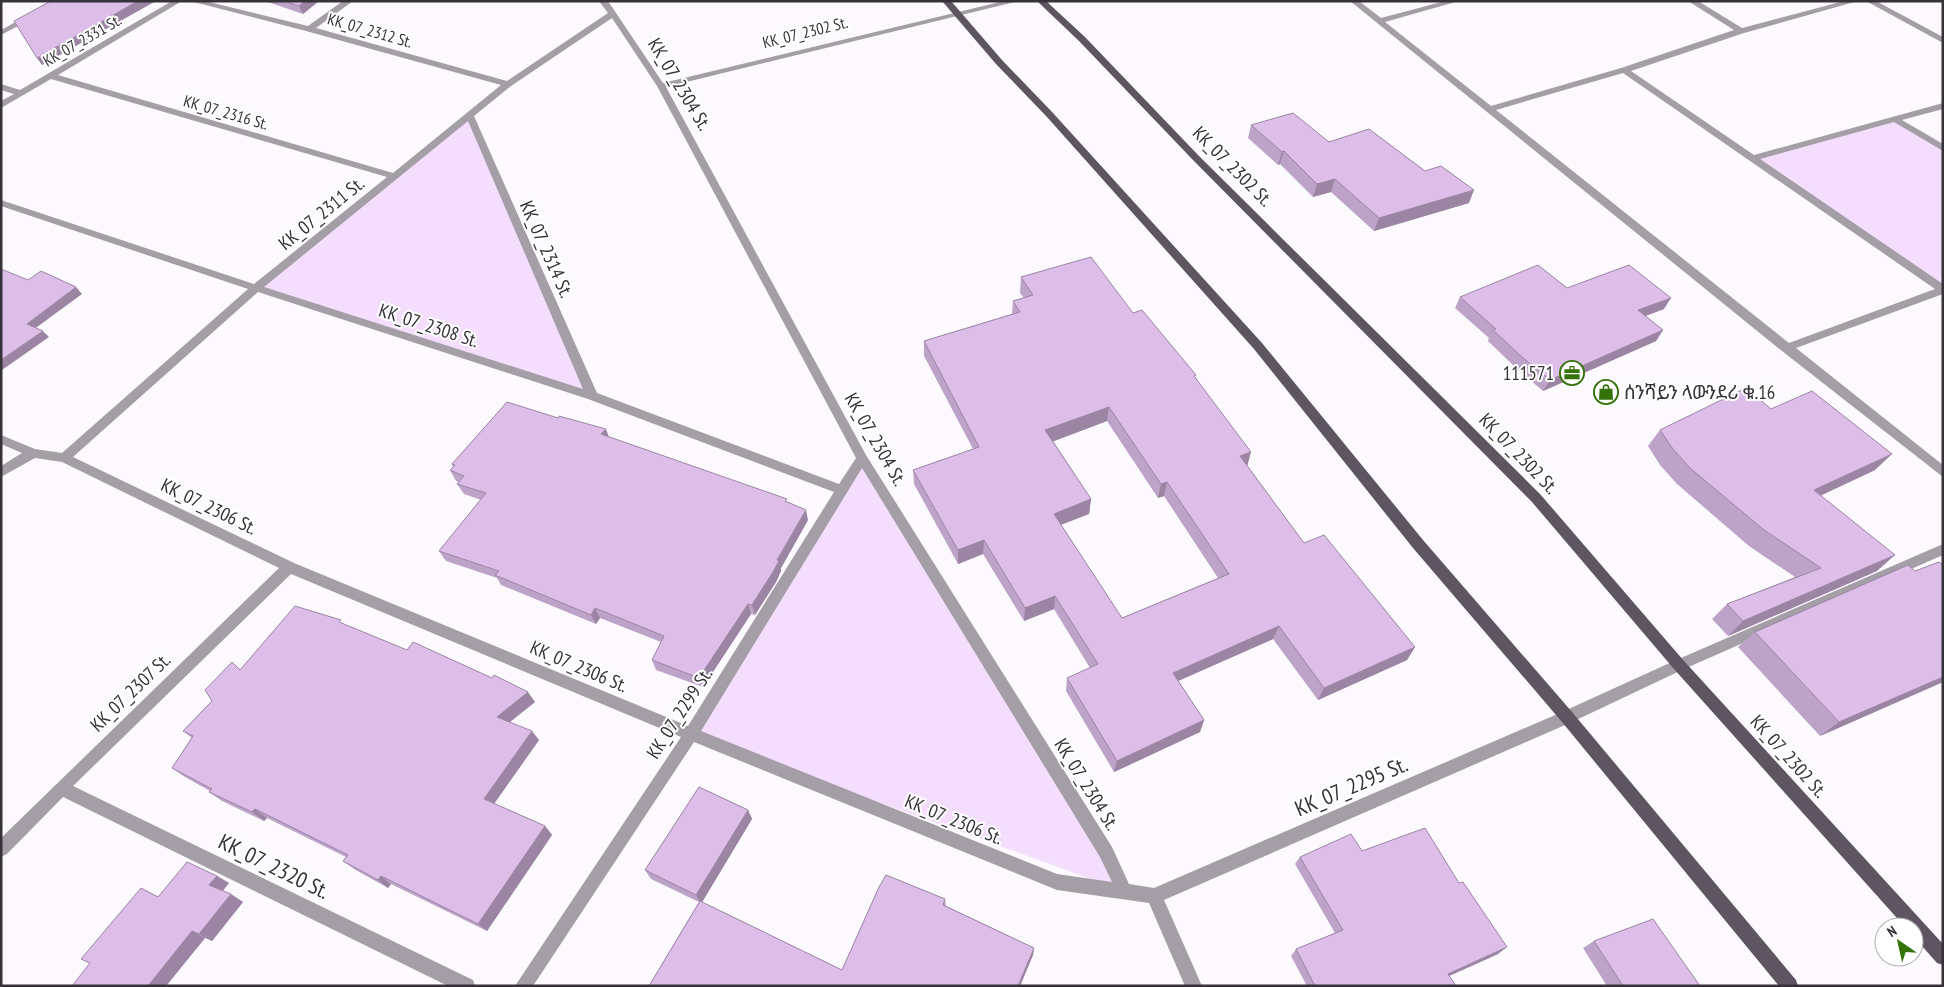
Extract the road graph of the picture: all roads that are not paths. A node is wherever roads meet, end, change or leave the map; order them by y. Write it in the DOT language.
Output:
graph roads {
  1 [pos="61,1"];
  2 [pos="178,1"];
  3 [pos="194,1"];
  4 [pos="349,1"];
  5 [pos="603,1"];
  6 [pos="946,1"];
  7 [pos="1015,1"];
  8 [pos="1041,1"];
  9 [pos="1354,1"];
  10 [pos="1455,1"];
  11 [pos="1692,1"];
  12 [pos="1854,1"];
  13 [pos="1870,1"];
  14 [pos="613,13"];
  15 [pos="958,15"];
  16 [pos="1379,21"];
  17 [pos="309,28"];
  18 [pos="1741,31"];
  19 [pos="1,33"];
  20 [pos="1943,41"];
  21 [pos="1624,70"];
  22 [pos="50,76"];
  23 [pos="508,84"];
  24 [pos="661,86"];
  25 [pos="1,88"];
  26 [pos="21,93"];
  27 [pos="1,105"];
  28 [pos="1943,106"];
  29 [pos="1489,109"];
  30 [pos="470,116"];
  31 [pos="1896,120"];
  32 [pos="1943,148"];
  33 [pos="1754,158"];
  34 [pos="394,176"];
  35 [pos="1,203"];
  36 [pos="256,288"];
  37 [pos="1943,290"];
  38 [pos="1786,348"];
  39 [pos="592,396"];
  40 [pos="1,440"];
  41 [pos="33,453"];
  42 [pos="64,458"];
  43 [pos="862,458"];
  44 [pos="1,472"];
  45 [pos="1943,472"];
  46 [pos="842,490"];
  47 [pos="1943,549"];
  48 [pos="289,567"];
  49 [pos="1679,665"];
  50 [pos="1567,717"];
  51 [pos="691,734"];
  52 [pos="61,788"];
  53 [pos="1,849"];
  54 [pos="1124,891"];
  55 [pos="1154,896"];
  56 [pos="1943,957"];
  57 [pos="467,986"];
  58 [pos="523,986"];
  59 [pos="1194,986"];
  60 [pos="1790,986"];
  1 -- 19 [label="street"];
  2 -- 22 [label="street, KK_07_2331 St."];
  3 -- 17 [label="street, KK_07_2312 St."];
  4 -- 17 [label="street"];
  5 -- 14 [label="street, KK_07_2304 St."];
  6 -- 15 [label="main road"];
  7 -- 15 [label="street, KK_07_2302 St."];
  8 -- 49 [label="main road, KK_07_2302 St."];
  9 -- 16 [label="street"];
  10 -- 16 [label="street"];
  11 -- 18 [label="street"];
  12 -- 18 [label="street"];
  13 -- 20 [label="street"];
  14 -- 23 [label="street, KK_07_2311 St."];
  14 -- 24 [label="street, KK_07_2304 St."];
  15 -- 24 [label="street, KK_07_2302 St."];
  15 -- 50 [label="main road"];
  16 -- 29 [label="street"];
  17 -- 23 [label="street, KK_07_2312 St."];
  18 -- 21 [label="street"];
  21 -- 29 [label="street"];
  21 -- 33 [label="street"];
  22 -- 26 [label="street, KK_07_2331 St."];
  22 -- 34 [label="street, KK_07_2316 St."];
  23 -- 30 [label="street, KK_07_2311 St."];
  24 -- 43 [label="street, KK_07_2304 St."];
  25 -- 26 [label="street"];
  26 -- 27 [label="street, KK_07_2331 St."];
  28 -- 31 [label="street"];
  29 -- 38 [label="street"];
  30 -- 34 [label="street, KK_07_2311 St."];
  30 -- 39 [label="street, KK_07_2314 St."];
  31 -- 32 [label="street"];
  31 -- 33 [label="street"];
  33 -- 37 [label="street"];
  34 -- 36 [label="street, KK_07_2311 St."];
  35 -- 36 [label="street, KK_07_2308 St."];
  36 -- 39 [label="street, KK_07_2308 St."];
  36 -- 42 [label="street, KK_07_2311 St."];
  37 -- 38 [label="street"];
  38 -- 45 [label="street"];
  39 -- 46 [label="street, KK_07_2308 St."];
  40 -- 41 [label="street, KK_07_2306 St."];
  41 -- 42 [label="street, KK_07_2306 St."];
  41 -- 44 [label="street"];
  42 -- 48 [label="street, KK_07_2306 St."];
  43 -- 46 [label="street, KK_07_2299 St."];
  43 -- 54 [label="street, KK_07_2304 St."];
  46 -- 51 [label="street, KK_07_2299 St."];
  47 -- 49 [label="street, KK_07_2295 St."];
  48 -- 51 [label="street, KK_07_2306 St."];
  48 -- 52 [label="street, KK_07_2307 St."];
  49 -- 50 [label="street, KK_07_2295 St."];
  49 -- 56 [label="main road, KK_07_2302 St."];
  50 -- 55 [label="street, KK_07_2295 St."];
  50 -- 60 [label="main road"];
  51 -- 54 [label="street, KK_07_2306 St."];
  51 -- 58 [label="street, KK_07_2299 St."];
  52 -- 53 [label="street, KK_07_2307 St."];
  52 -- 57 [label="street, KK_07_2320 St."];
  54 -- 55 [label="street, KK_07_2306 St."];
  55 -- 59 [label="street"];
}
